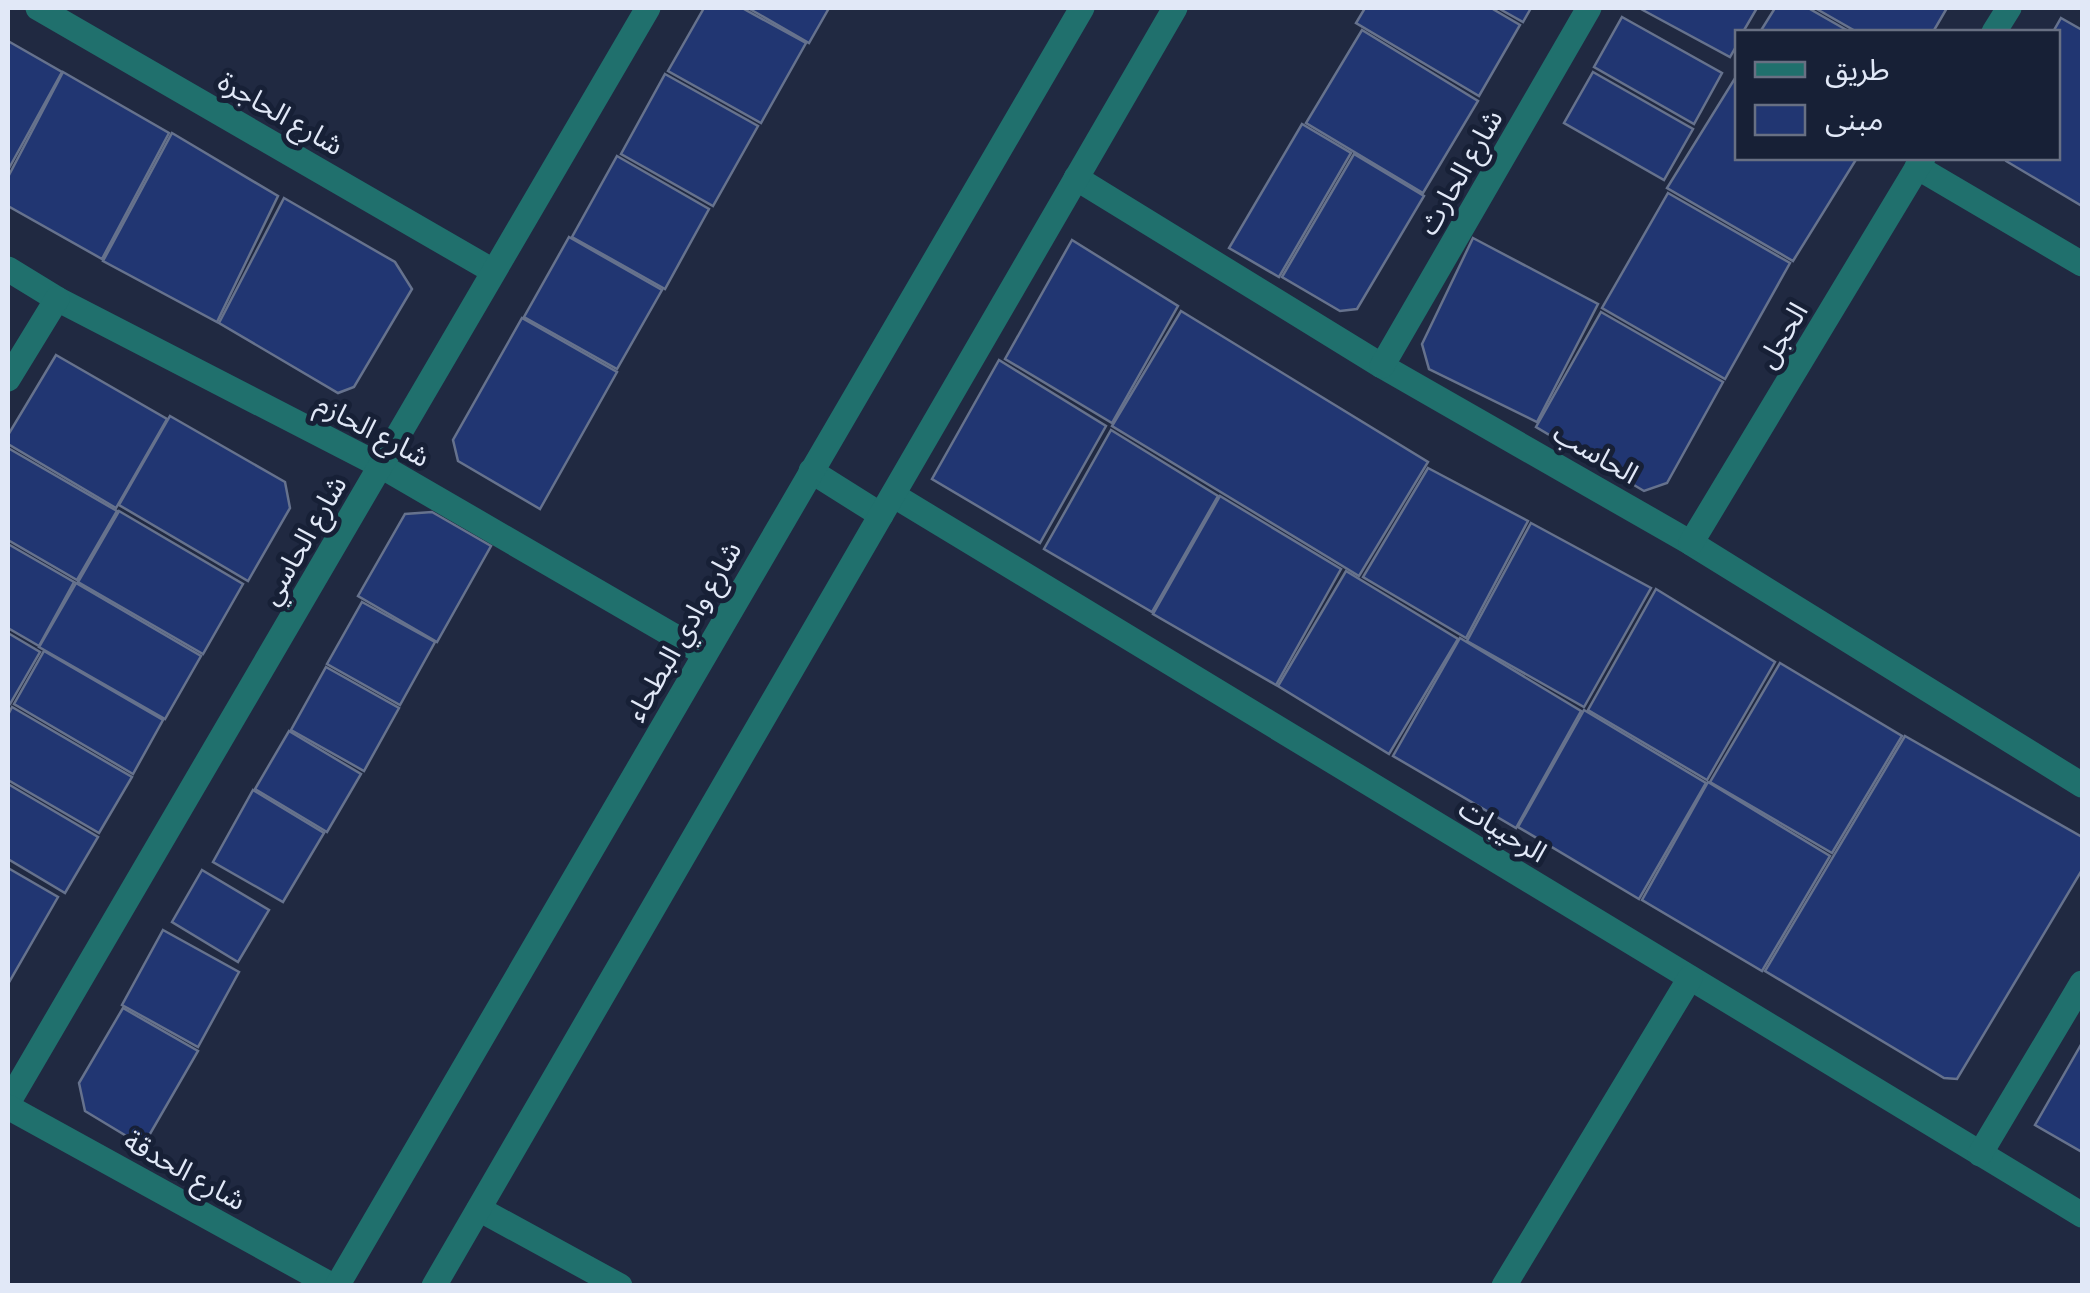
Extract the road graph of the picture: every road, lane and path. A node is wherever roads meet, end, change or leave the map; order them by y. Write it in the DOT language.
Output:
graph roads {
  1 [pos="38,8"];
  2 [pos="648,8"];
  3 [pos="1082,8"];
  4 [pos="1175,8"];
  5 [pos="1589,8"];
  6 [pos="2009,8"];
  7 [pos="1995,30"];
  8 [pos="1920,162"];
  9 [pos="1076,178"];
  10 [pos="2082,264"];
  11 [pos="8,269"];
  12 [pos="493,270"];
  13 [pos="56,299"];
  14 [pos="1382,366"];
  15 [pos="8,378"];
  16 [pos="381,466"];
  17 [pos="810,471"];
  18 [pos="887,505"];
  19 [pos="1691,543"];
  20 [pos="705,654"];
  21 [pos="2082,786"];
  22 [pos="1690,978"];
  23 [pos="2082,983"];
  24 [pos="8,1105"];
  25 [pos="1980,1154"];
  26 [pos="479,1209"];
  27 [pos="2082,1215"];
  28 [pos="335,1286"];
  29 [pos="434,1286"];
  30 [pos="620,1286"];
  31 [pos="1504,1286"];
  1 -- 12 [label="street, شارع الحاجرة"];
  2 -- 12 [label="street, شارع الحاسي"];
  3 -- 17 [label="street, شارع وادي البطحاء"];
  4 -- 9 [label="street"];
  5 -- 14 [label="street, شارع الحارث"];
  6 -- 7 [label="street"];
  8 -- 10 [label="street"];
  8 -- 19 [label="street, الحجل"];
  9 -- 14 [label="street, الحاسب"];
  9 -- 18 [label="street"];
  11 -- 13 [label="street, شارع الحازم"];
  12 -- 16 [label="street, شارع الحاسي"];
  13 -- 15 [label="street"];
  13 -- 16 [label="street, شارع الحازم"];
  14 -- 19 [label="street, الحاسب"];
  16 -- 20 [label="street, شارع الحازم"];
  16 -- 24 [label="street, شارع الحاسي"];
  17 -- 18 [label="street, الرحيبات"];
  17 -- 20 [label="street, شارع وادي البطحاء"];
  18 -- 22 [label="street, الرحيبات"];
  18 -- 26 [label="street"];
  19 -- 21 [label="street, الحاسب"];
  20 -- 28 [label="street, شارع وادي البطحاء"];
  22 -- 25 [label="street, الرحيبات"];
  22 -- 31 [label="street"];
  23 -- 25 [label="street"];
  24 -- 28 [label="street, شارع الحدقة"];
  25 -- 27 [label="street, الرحيبات"];
  26 -- 29 [label="street"];
  26 -- 30 [label="street"];
}
